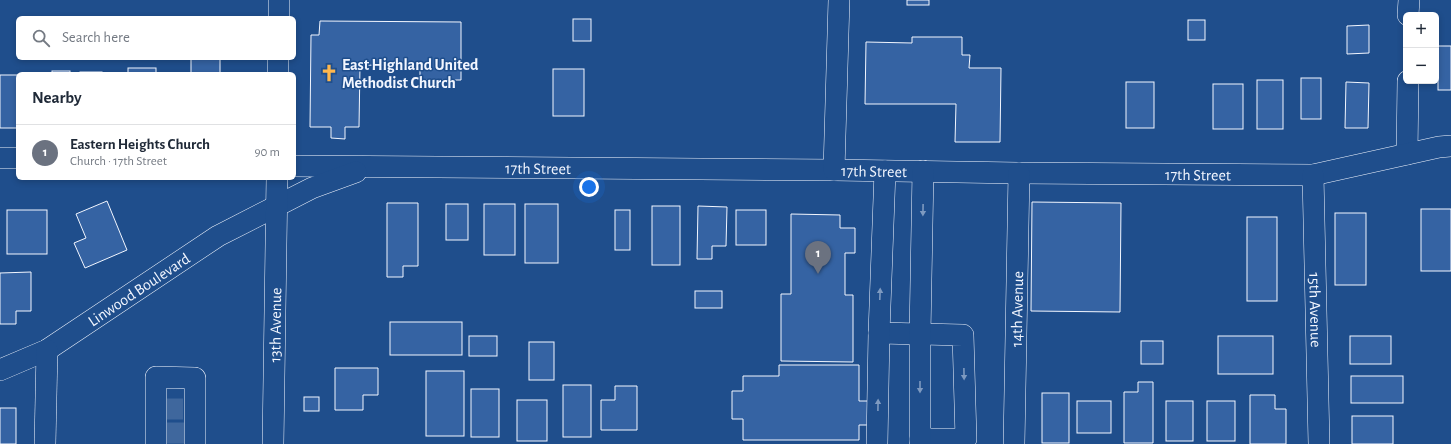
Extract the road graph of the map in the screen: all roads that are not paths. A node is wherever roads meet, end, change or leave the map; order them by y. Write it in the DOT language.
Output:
graph roads {
  1 [pos="279,0"];
  2 [pos="839,0"];
  3 [pos="1409,0"];
  4 [pos="1408,12"];
  5 [pos="279,16"];
  6 [pos="278,60"];
  7 [pos="278,72"];
  8 [pos="1408,84"];
  9 [pos="1447,149"];
  10 [pos="1407,154"];
  11 [pos="0,158"];
  12 [pos="16,158"];
  13 [pos="296,166"];
  14 [pos="370,167"];
  15 [pos="834,170"];
  16 [pos="885,171"];
  17 [pos="923,171"];
  18 [pos="1019,173"];
  19 [pos="1313,175"];
  20 [pos="277,180"];
  21 [pos="276,206"];
  22 [pos="879,333"];
  23 [pos="920,334"];
  24 [pos="47,350"];
  25 [pos="0,370"];
  26 [pos="158,436"];
  27 [pos="192,436"];
  28 [pos="920,442"];
  29 [pos="45,444"];
  30 [pos="273,444"];
  31 [pos="877,444"];
  32 [pos="1014,444"];
  33 [pos="1319,444"];
  1 -- 5 [label="street"];
  2 -- 15 [label="street"];
  3 -- 4 [label="street"];
  6 -- 7 [label="street"];
  8 -- 10 [label="street"];
  9 -- 10 [label="street, 17th Street"];
  10 -- 19 [label="street, 17th Street"];
  11 -- 12 [label="street"];
  13 -- 14 [label="street, 17th Street"];
  14 -- 15 [label="street, 17th Street"];
  14 -- 21 [label="street"];
  15 -- 16 [label="street, 17th Street"];
  16 -- 17 [label="street, 17th Street"];
  22 -- 16 [label="street, one-way"];
  17 -- 18 [label="street, 17th Street"];
  17 -- 23 [label="street, one-way"];
  18 -- 19 [label="street, 17th Street"];
  18 -- 32 [label="street, 14th Avenue"];
  19 -- 33 [label="street, 15th Avenue"];
  20 -- 21 [label="street, 13th Avenue"];
  21 -- 24 [label="street, Linwood Boulevard"];
  21 -- 30 [label="street, 13th Avenue"];
  22 -- 23 [label="street"];
  31 -- 22 [label="street, one-way"];
  23 -- 28 [label="street, one-way"];
  23 -- 28 [label="street, one-way"];
  24 -- 25 [label="street, Linwood Boulevard"];
  24 -- 29 [label="street"];
  26 -- 27 [label="street"];
}
